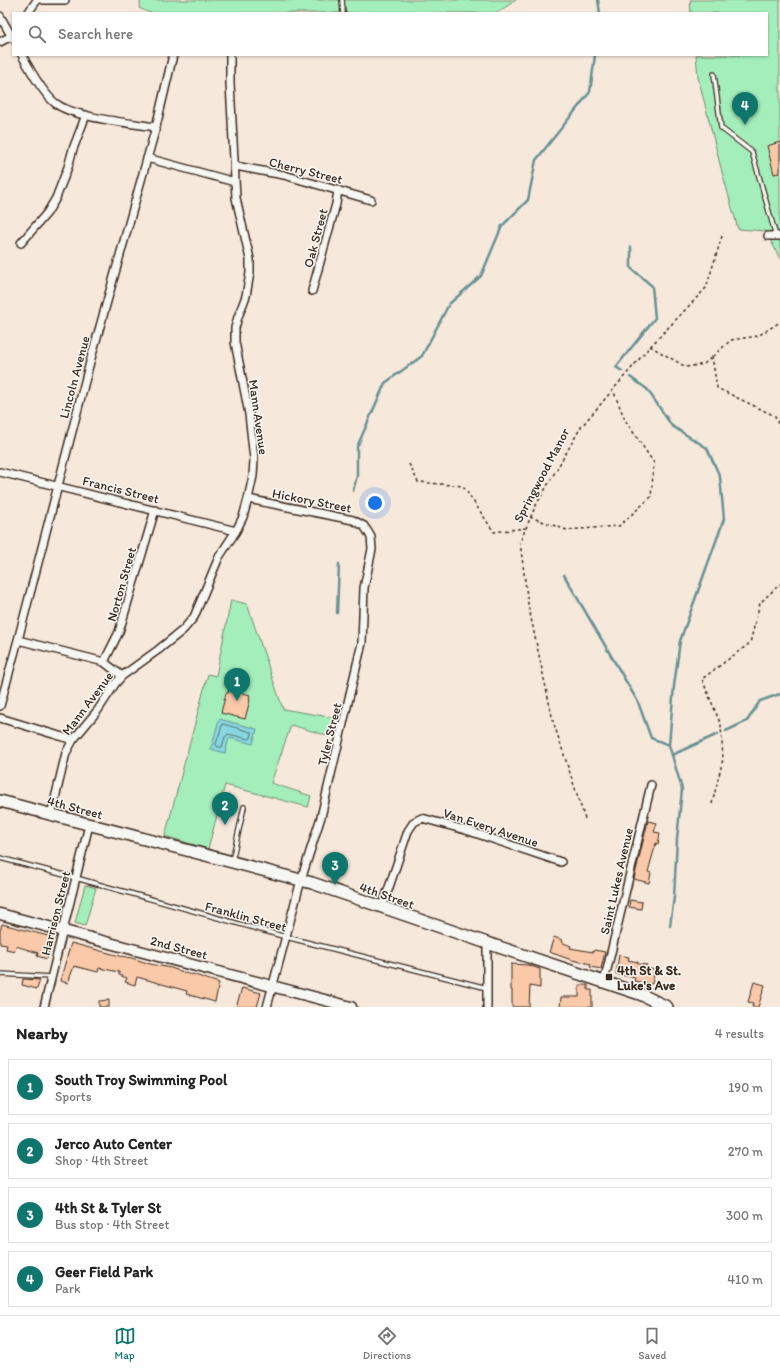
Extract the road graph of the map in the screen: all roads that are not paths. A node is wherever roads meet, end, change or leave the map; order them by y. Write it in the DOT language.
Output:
graph roads {
  1 [pos="37,0"];
  2 [pos="43,0"];
  3 [pos="64,0"];
  4 [pos="342,0"];
  5 [pos="29,12"];
  6 [pos="344,12"];
  7 [pos="0,16"];
  8 [pos="12,35"];
  9 [pos="12,37"];
  10 [pos="0,42"];
  11 [pos="23,56"];
  12 [pos="173,56"];
  13 [pos="230,56"];
  14 [pos="714,74"];
  15 [pos="86,115"];
  16 [pos="156,127"];
  17 [pos="147,158"];
  18 [pos="235,166"];
  19 [pos="235,182"];
  20 [pos="338,190"];
  21 [pos="371,200"];
  22 [pos="768,236"];
  23 [pos="778,236"];
  24 [pos="21,243"];
  25 [pos="312,292"];
  26 [pos="0,472"];
  27 [pos="58,486"];
  28 [pos="248,500"];
  29 [pos="155,510"];
  30 [pos="236,531"];
  31 [pos="368,532"];
  32 [pos="18,640"];
  33 [pos="104,662"];
  34 [pos="122,676"];
  35 [pos="0,706"];
  36 [pos="0,718"];
  37 [pos="73,740"];
  38 [pos="651,785"];
  39 [pos="0,801"];
  40 [pos="244,807"];
  41 [pos="50,815"];
  42 [pos="89,825"];
  43 [pos="0,858"];
  44 [pos="231,862"];
  45 [pos="561,862"];
  46 [pos="76,878"];
  47 [pos="301,880"];
  48 [pos="382,908"];
  49 [pos="0,914"];
  50 [pos="63,930"];
  51 [pos="286,937"];
  52 [pos="487,944"];
  53 [pos="0,974"];
  54 [pos="51,977"];
  55 [pos="604,982"];
  56 [pos="273,986"];
  57 [pos="487,988"];
  58 [pos="44,1007"];
  59 [pos="267,1007"];
  60 [pos="352,1007"];
  61 [pos="487,1007"];
  62 [pos="667,1007"];
  1 -- 5 [label="street"];
  2 -- 3 [label="street"];
  4 -- 6 [label="lane"];
  7 -- 8 [label="street"];
  9 -- 10 [label="street"];
  11 -- 15 [label="street"];
  12 -- 16 [label="street, Lincoln Avenue"];
  13 -- 18 [label="street, Mann Avenue"];
  14 -- 23 [label="lane"];
  15 -- 16 [label="street"];
  15 -- 24 [label="street"];
  16 -- 17 [label="street, Lincoln Avenue"];
  17 -- 19 [label="street"];
  17 -- 27 [label="street, Lincoln Avenue"];
  18 -- 19 [label="street, Mann Avenue"];
  18 -- 20 [label="street, Cherry Street"];
  19 -- 28 [label="street, Mann Avenue"];
  20 -- 21 [label="street, Cherry Street"];
  20 -- 25 [label="street, Oak Street"];
  22 -- 23 [label="street"];
  26 -- 27 [label="street, Francis Street"];
  27 -- 29 [label="street, Francis Street"];
  27 -- 32 [label="street, Lincoln Avenue"];
  28 -- 30 [label="street, Mann Avenue"];
  28 -- 31 [label="street, Hickory Street"];
  29 -- 30 [label="street, Francis Street"];
  29 -- 33 [label="street, Norton Street"];
  30 -- 34 [label="street, Mann Avenue"];
  31 -- 47 [label="street, Tyler Street"];
  32 -- 33 [label="street"];
  32 -- 35 [label="street, Lincoln Avenue"];
  33 -- 34 [label="street"];
  34 -- 37 [label="street, Mann Avenue"];
  36 -- 37 [label="street"];
  37 -- 41 [label="street, Mann Avenue"];
  38 -- 55 [label="street, Saint Lukes Avenue"];
  39 -- 41 [label="main road, 4th Street"];
  40 -- 44 [label="lane"];
  41 -- 42 [label="main road, 4th Street"];
  42 -- 44 [label="main road, 4th Street"];
  42 -- 46 [label="street, Harrison Street"];
  43 -- 46 [label="lane, Franklin Street"];
  44 -- 47 [label="main road, 4th Street"];
  45 -- 48 [label="street, Van Every Avenue"];
  46 -- 50 [label="street, Harrison Street"];
  46 -- 51 [label="lane, Franklin Street"];
  47 -- 48 [label="main road, 4th Street"];
  47 -- 51 [label="street, Tyler Street"];
  48 -- 52 [label="main road, 4th Street"];
  49 -- 50 [label="street, 2nd Street"];
  50 -- 54 [label="street, Harrison Street"];
  50 -- 56 [label="street, 2nd Street"];
  51 -- 56 [label="street, Tyler Street"];
  51 -- 57 [label="lane, Franklin Street"];
  52 -- 55 [label="main road, 4th Street"];
  52 -- 57 [label="street"];
  53 -- 54 [label="lane"];
  54 -- 58 [label="street, Harrison Street"];
  55 -- 62 [label="main road, 4th Street"];
  56 -- 59 [label="street, Tyler Street"];
  56 -- 60 [label="street, 2nd Street"];
  57 -- 61 [label="street"];
}
